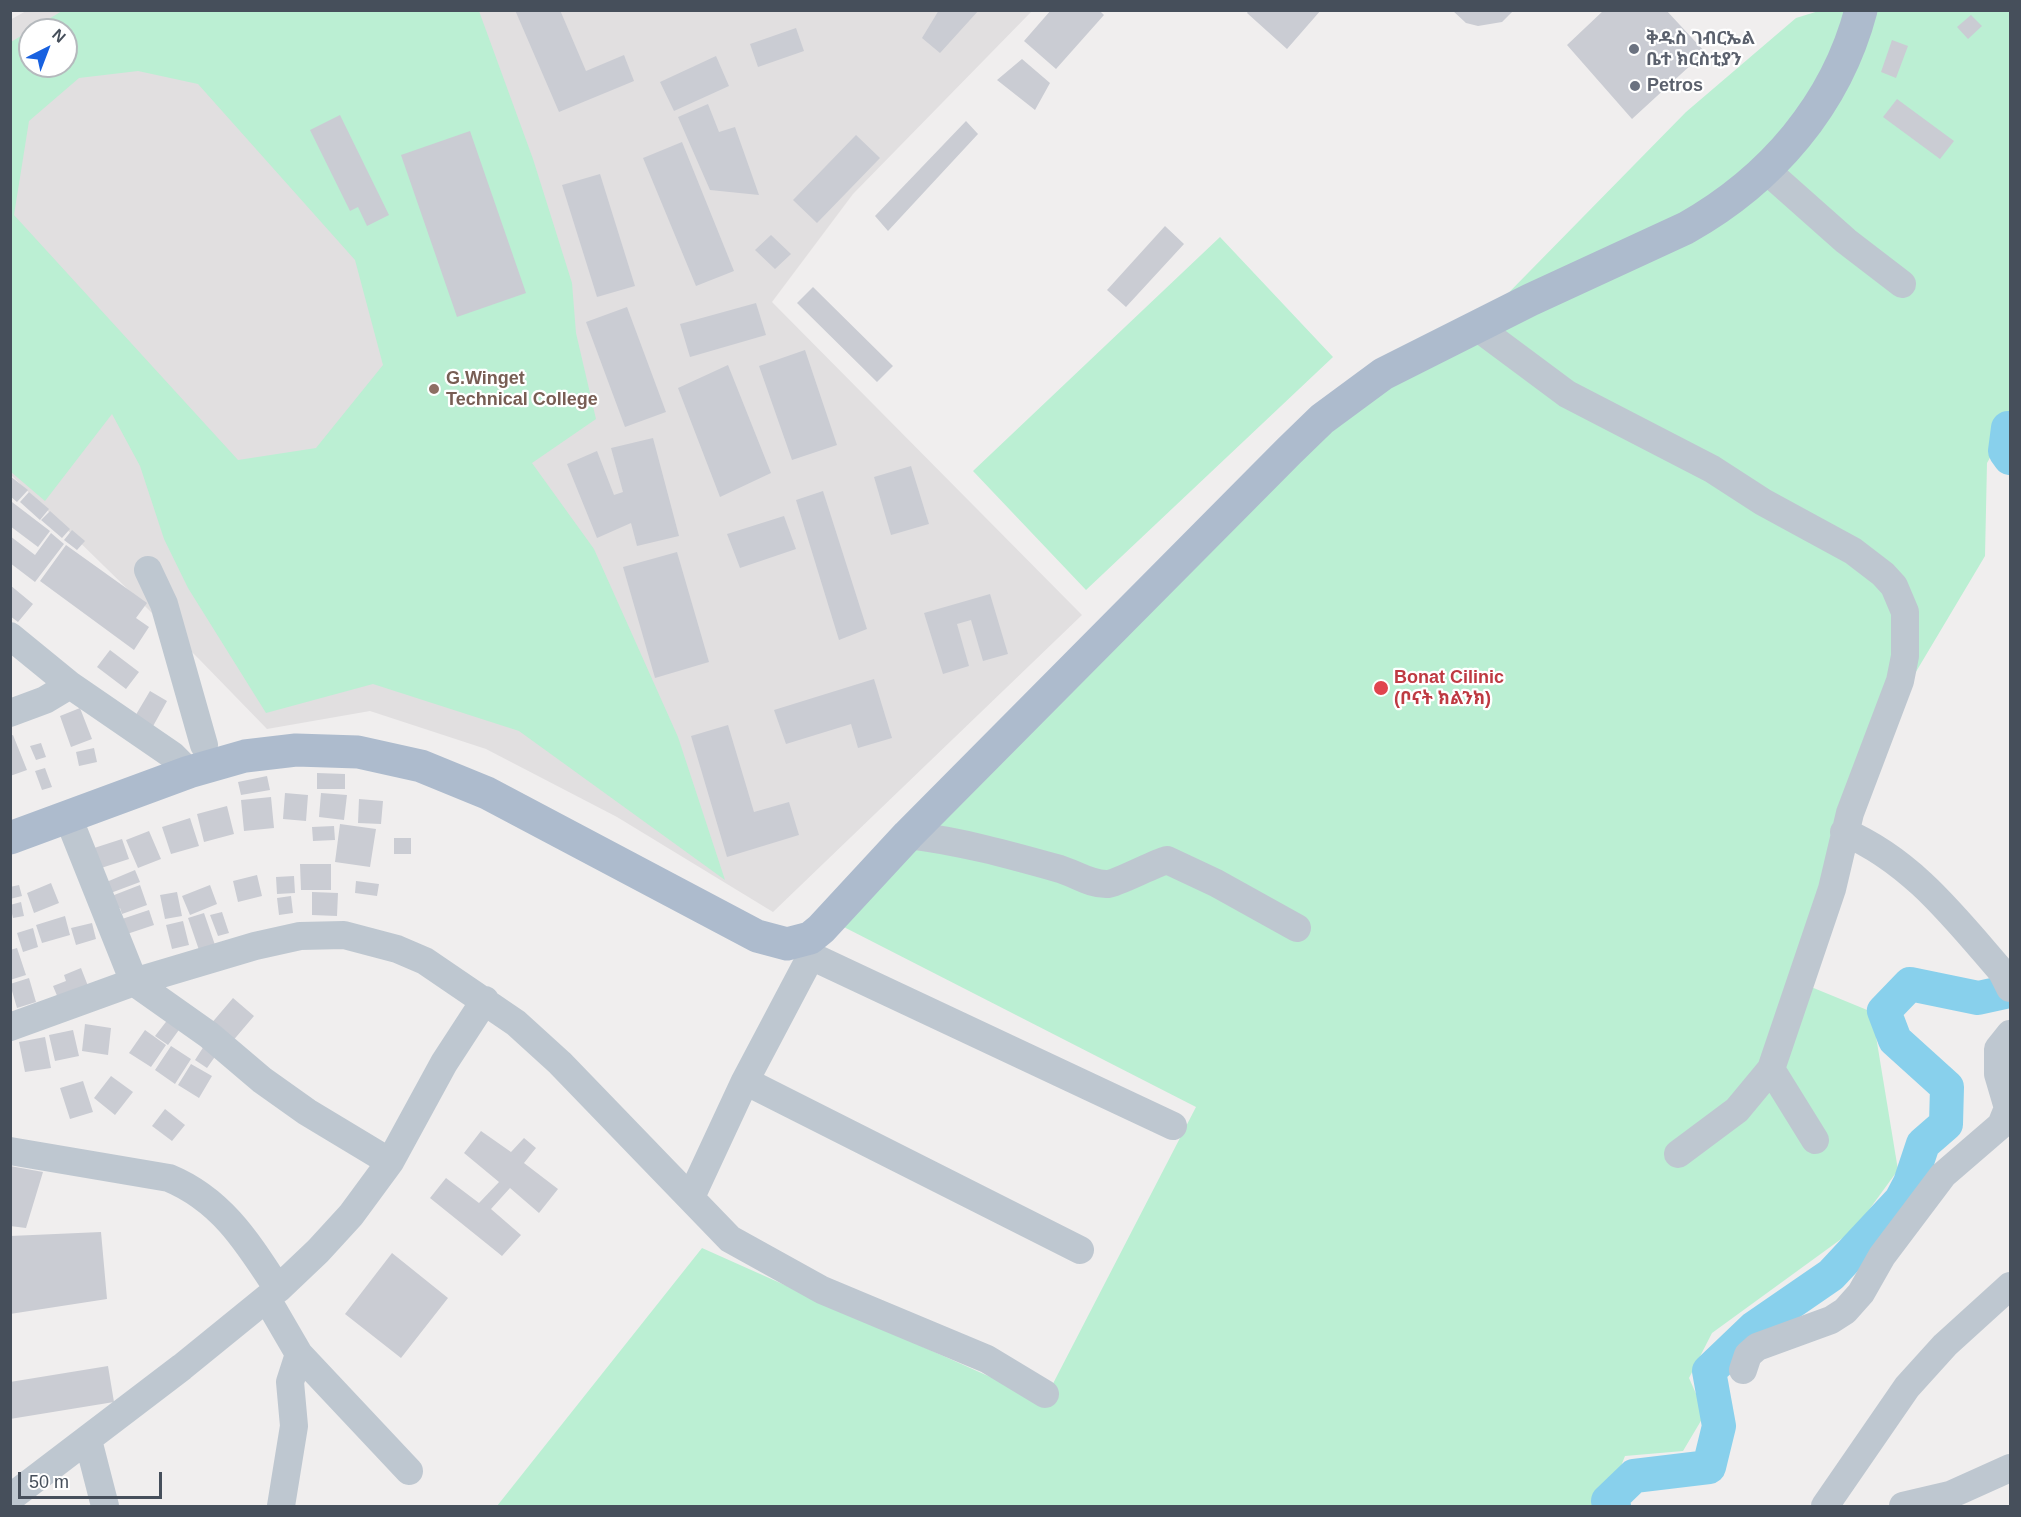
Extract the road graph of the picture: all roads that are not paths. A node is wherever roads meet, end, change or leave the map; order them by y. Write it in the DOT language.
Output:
graph roads {
  1 [pos="1840,10"];
  2 [pos="1861,10"];
  3 [pos="1766,170"];
  4 [pos="1902,284"];
  5 [pos="1527,294"];
  6 [pos="1477,327"];
  7 [pos="148,570"];
  8 [pos="10,636"];
  9 [pos="70,685"];
  10 [pos="10,713"];
  11 [pos="204,744"];
  12 [pos="180,764"];
  13 [pos="10,816"];
  14 [pos="68,817"];
  15 [pos="1844,832"];
  16 [pos="908,835"];
  17 [pos="10,838"];
  18 [pos="1297,928"];
  19 [pos="805,949"];
  20 [pos="2006,980"];
  21 [pos="134,982"];
  22 [pos="485,1000"];
  23 [pos="10,1027"];
  24 [pos="2010,1034"];
  25 [pos="1771,1069"];
  26 [pos="745,1081"];
  27 [pos="1173,1126"];
  28 [pos="1815,1140"];
  29 [pos="10,1150"];
  30 [pos="1677,1154"];
  31 [pos="390,1162"];
  32 [pos="691,1197"];
  33 [pos="1080,1250"];
  34 [pos="2010,1286"];
  35 [pos="272,1294"];
  36 [pos="298,1354"];
  37 [pos="1743,1370"];
  38 [pos="1045,1394"];
  39 [pos="88,1440"];
  40 [pos="2010,1468"];
  41 [pos="409,1471"];
  42 [pos="10,1497"];
  43 [pos="105,1506"];
  44 [pos="281,1506"];
  45 [pos="1825,1506"];
  46 [pos="1903,1506"];
  1 -- 5 [label="main road"];
  2 -- 3 [label="main road"];
  3 -- 4 [label="street"];
  3 -- 5 [label="main road"];
  5 -- 6 [label="main road"];
  5 -- 11 [label="main road"];
  6 -- 15 [label="street"];
  6 -- 16 [label="main road"];
  7 -- 11 [label="street"];
  8 -- 9 [label="street"];
  9 -- 10 [label="street"];
  9 -- 12 [label="street"];
  11 -- 12 [label="main road"];
  12 -- 13 [label="main road"];
  12 -- 14 [label="main road"];
  12 -- 19 [label="main road"];
  14 -- 17 [label="main road"];
  14 -- 21 [label="street"];
  15 -- 20 [label="street"];
  15 -- 25 [label="street"];
  16 -- 18 [label="street"];
  16 -- 19 [label="main road"];
  19 -- 26 [label="street"];
  19 -- 27 [label="street"];
  21 -- 22 [label="street"];
  21 -- 23 [label="street"];
  21 -- 31 [label="street"];
  22 -- 31 [label="street"];
  22 -- 32 [label="street"];
  24 -- 37 [label="street"];
  25 -- 28 [label="street"];
  25 -- 30 [label="street"];
  26 -- 32 [label="street"];
  26 -- 33 [label="street"];
  29 -- 35 [label="street"];
  31 -- 35 [label="street"];
  32 -- 38 [label="street"];
  34 -- 45 [label="street"];
  35 -- 36 [label="street"];
  35 -- 39 [label="street"];
  36 -- 41 [label="street"];
  36 -- 44 [label="street"];
  39 -- 42 [label="street"];
  39 -- 43 [label="street"];
  40 -- 46 [label="street"];
}
